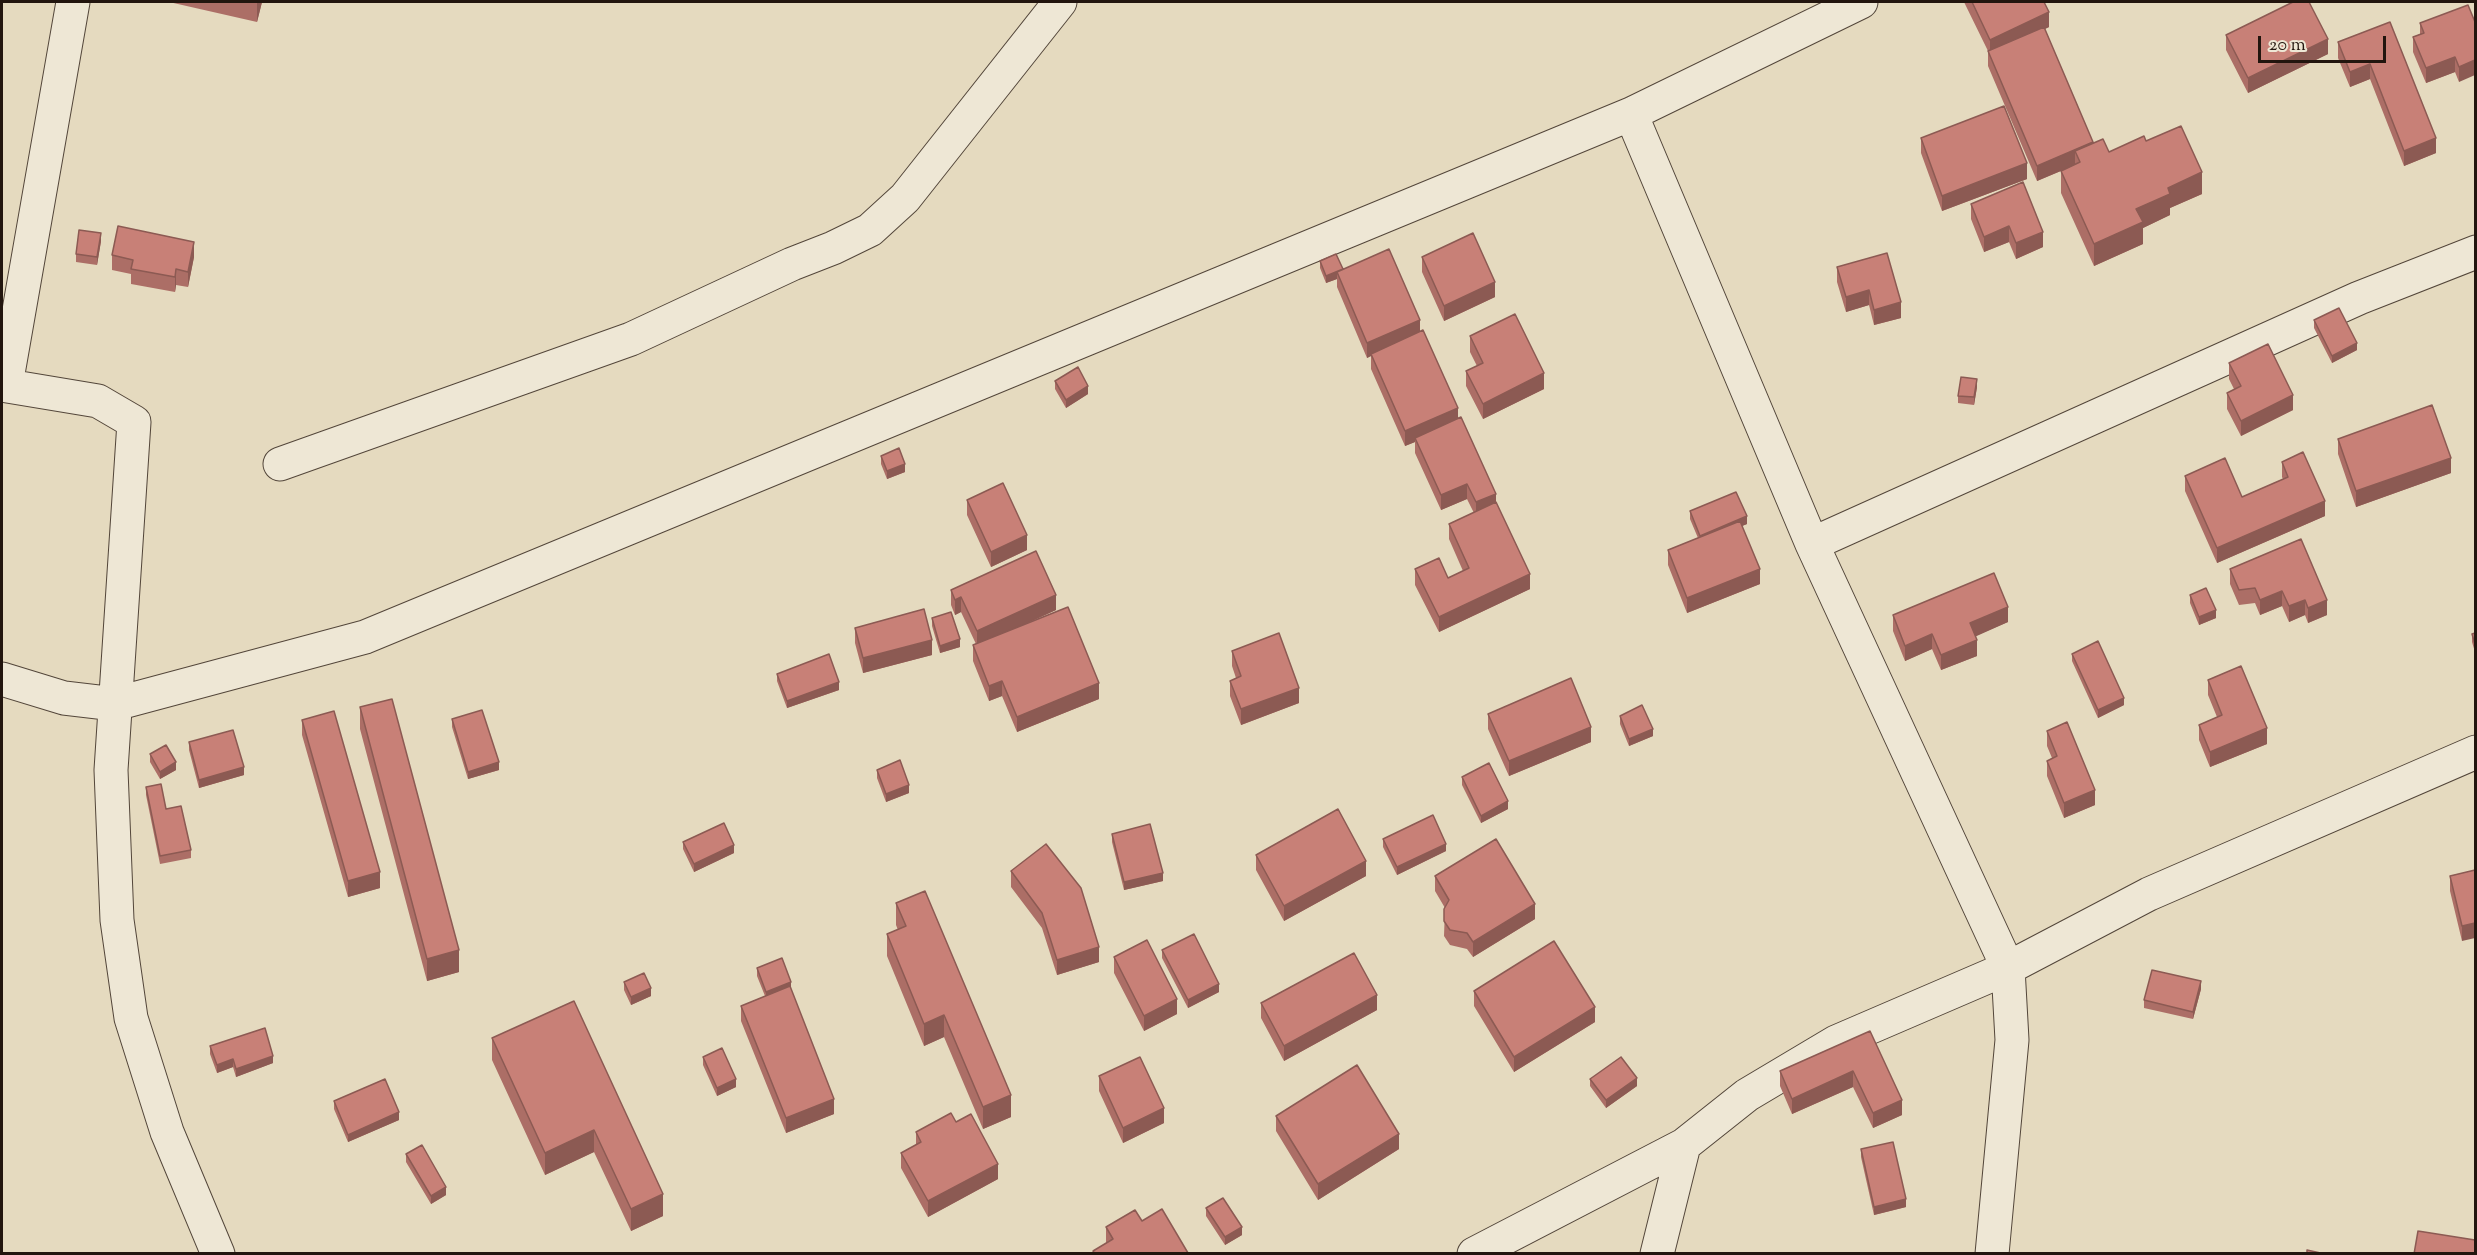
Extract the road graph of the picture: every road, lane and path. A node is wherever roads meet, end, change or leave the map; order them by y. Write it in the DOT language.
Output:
graph roads {
  1 [pos="73,2"];
  2 [pos="1060,2"];
  3 [pos="1861,2"];
  4 [pos="1631,114"];
  5 [pos="2475,252"];
  6 [pos="4,385"];
  7 [pos="280,464"];
  8 [pos="1812,544"];
  9 [pos="2,679"];
  10 [pos="115,704"];
  11 [pos="2475,752"];
  12 [pos="2008,968"];
  13 [pos="1684,1144"];
  14 [pos="218,1254"];
  15 [pos="1474,1254"];
  16 [pos="1657,1254"];
  17 [pos="1992,1254"];
  1 -- 6 [label="street"];
  2 -- 7 [label="street"];
  3 -- 4 [label="street"];
  4 -- 8 [label="street"];
  4 -- 10 [label="street"];
  5 -- 8 [label="street"];
  6 -- 10 [label="street"];
  8 -- 12 [label="street"];
  9 -- 10 [label="street"];
  10 -- 14 [label="street"];
  11 -- 12 [label="street"];
  12 -- 13 [label="street"];
  12 -- 17 [label="street"];
  13 -- 15 [label="street"];
  13 -- 16 [label="street"];
}
